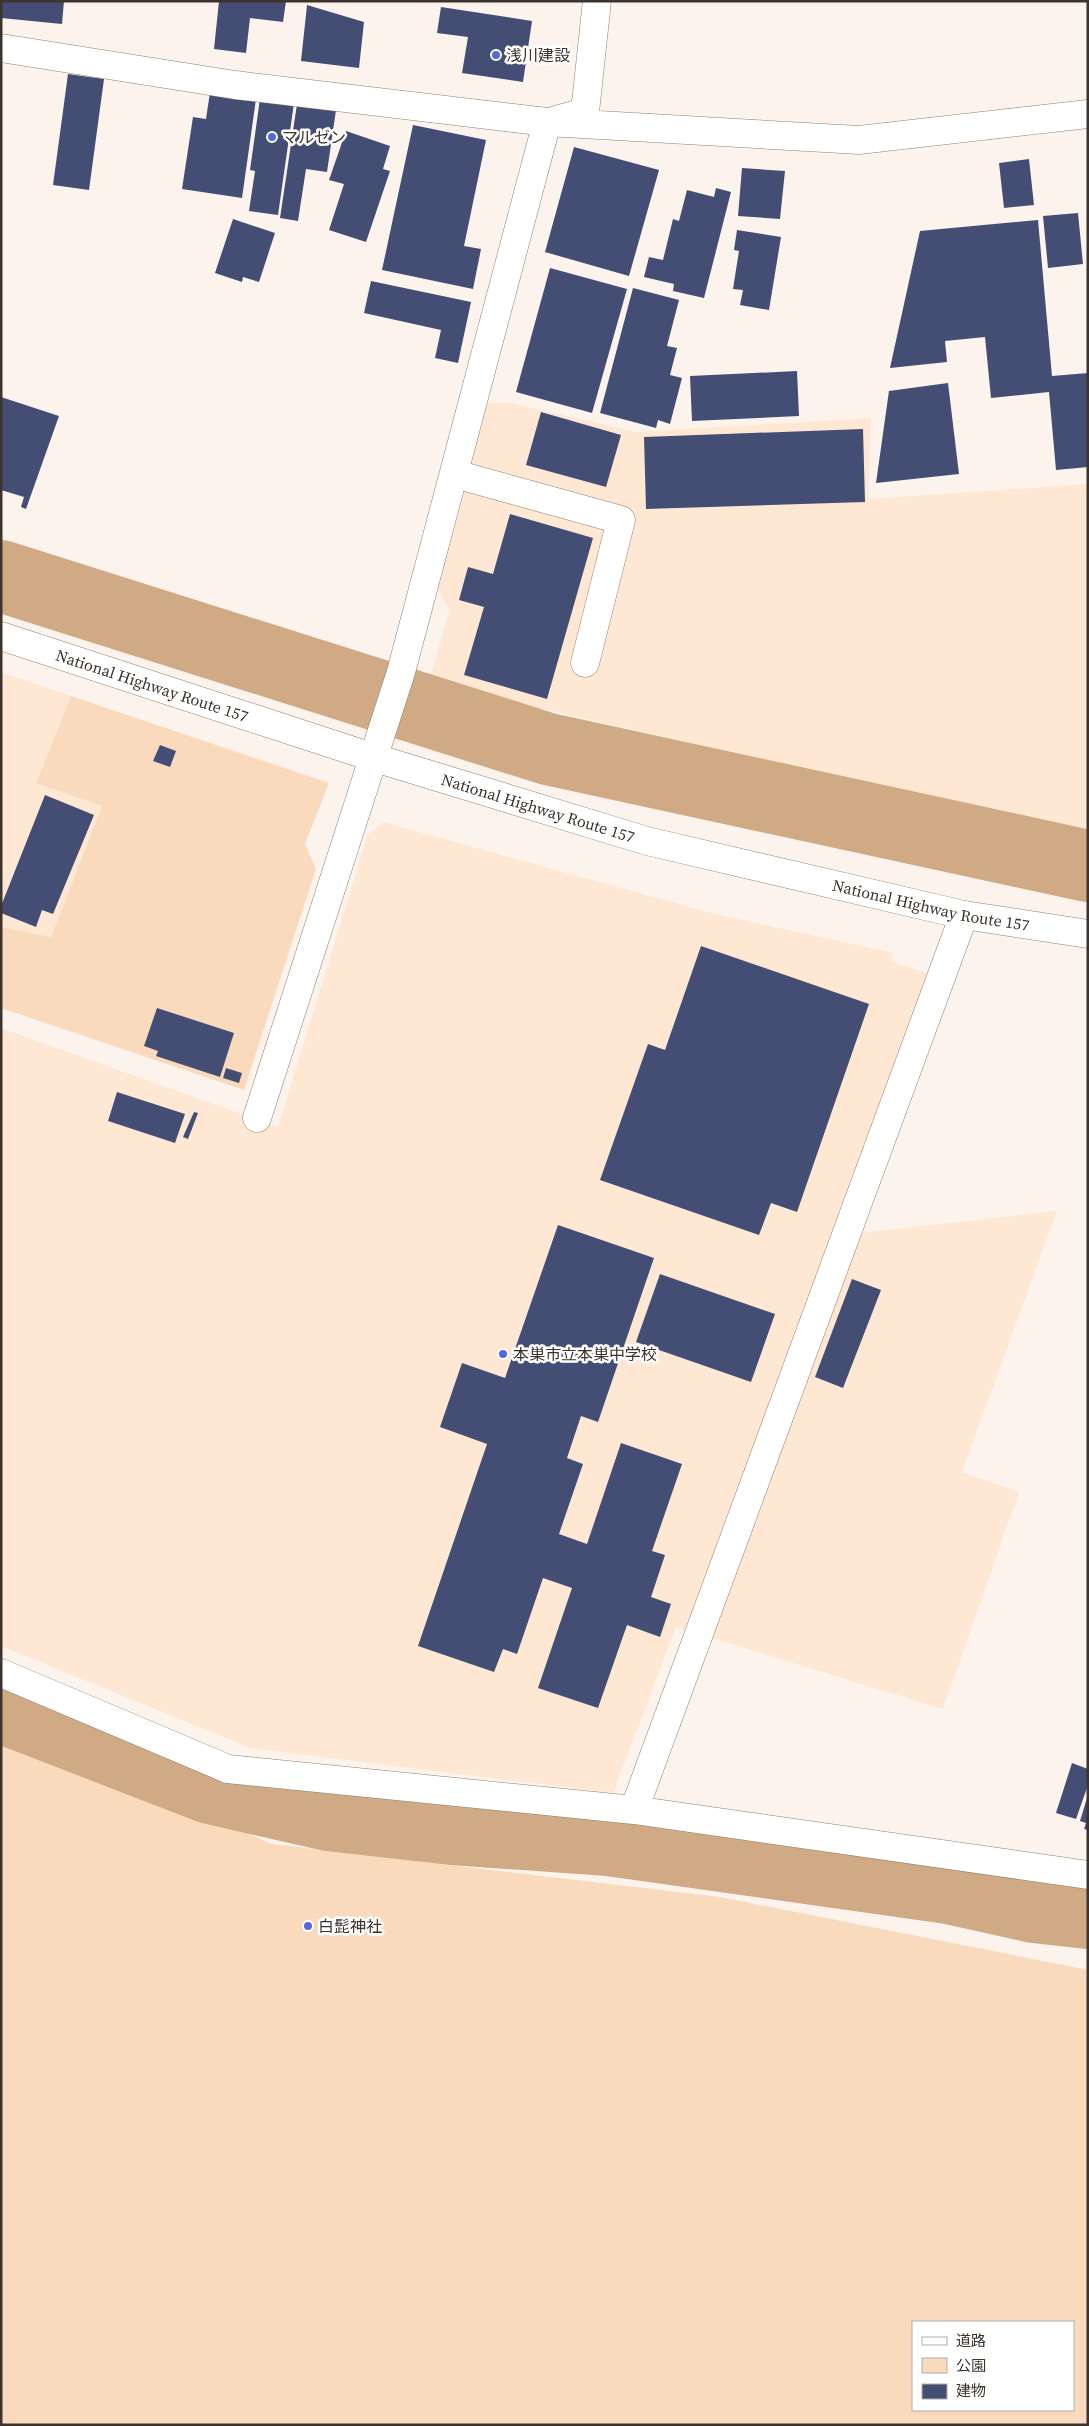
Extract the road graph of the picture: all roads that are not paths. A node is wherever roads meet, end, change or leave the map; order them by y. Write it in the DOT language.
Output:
graph roads {
  1 [pos="597,1"];
  2 [pos="1,48"];
  3 [pos="1088,114"];
  4 [pos="547,122"];
  5 [pos="455,474"];
  6 [pos="1,636"];
  7 [pos="585,663"];
  8 [pos="375,758"];
  9 [pos="964,915"];
  10 [pos="1088,934"];
  11 [pos="257,1118"];
  12 [pos="1,1674"];
  13 [pos="634,1810"];
  14 [pos="1088,1875"];
  1 -- 4 [label="main road"];
  2 -- 4 [label="main road"];
  3 -- 4 [label="main road"];
  4 -- 5 [label="main road"];
  5 -- 7 [label="main road"];
  5 -- 8 [label="main road"];
  6 -- 8 [label="main road, National Highway Route 157"];
  8 -- 9 [label="main road, National Highway Route 157"];
  8 -- 11 [label="main road"];
  9 -- 10 [label="main road, National Highway Route 157"];
  9 -- 13 [label="main road"];
  12 -- 13 [label="main road"];
  13 -- 14 [label="main road"];
}
